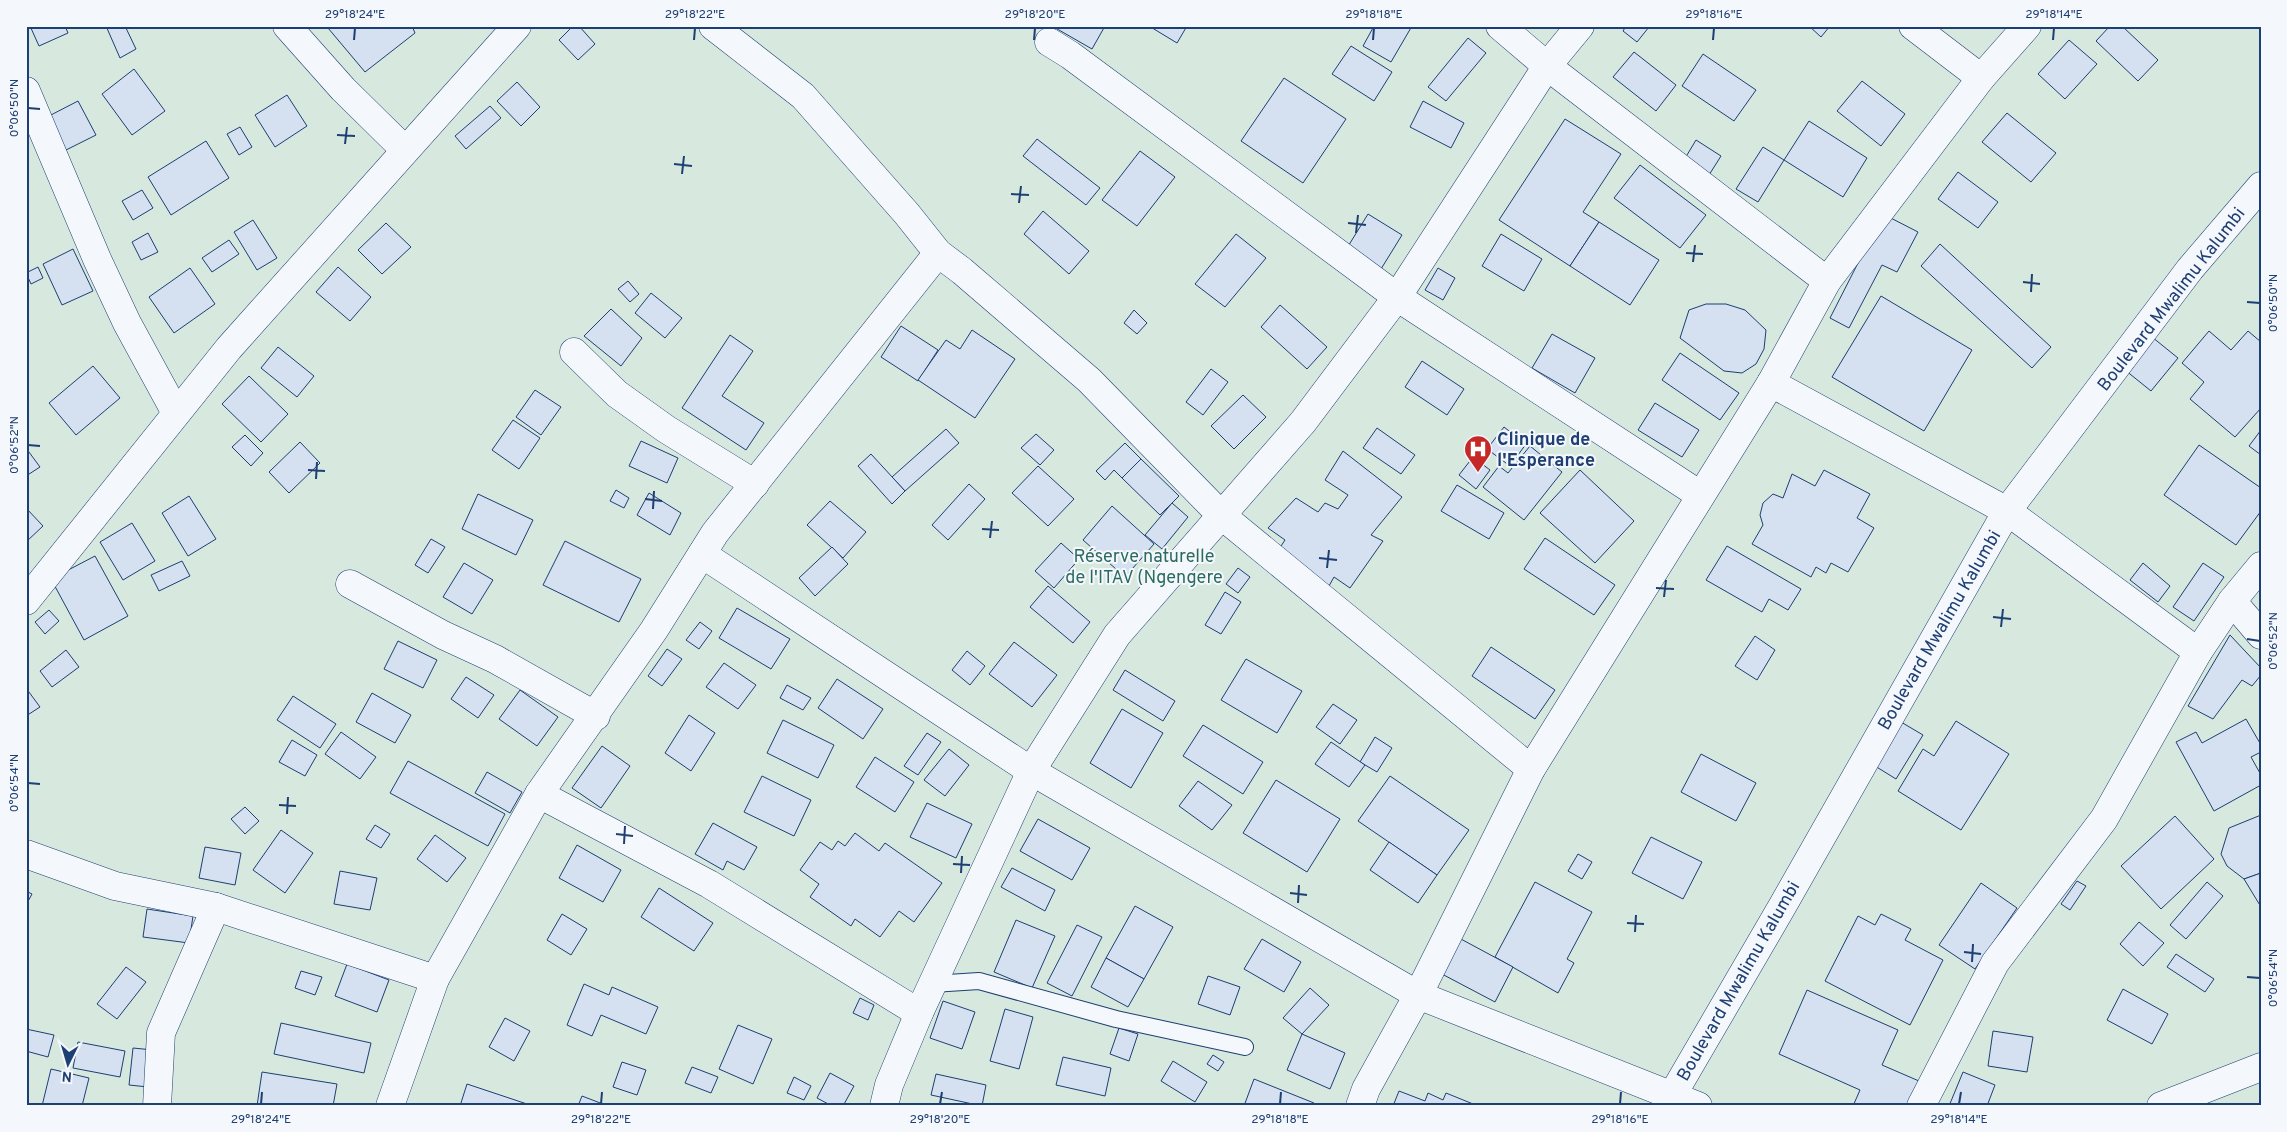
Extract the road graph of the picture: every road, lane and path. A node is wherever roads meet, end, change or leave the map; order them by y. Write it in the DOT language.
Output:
graph roads {
  1 [pos="287,26"];
  2 [pos="517,26"];
  3 [pos="712,26"];
  4 [pos="1500,26"];
  5 [pos="1580,26"];
  6 [pos="1913,26"];
  7 [pos="2027,26"];
  8 [pos="1049,42"];
  9 [pos="1547,66"];
  10 [pos="1981,78"];
  11 [pos="26,91"];
  12 [pos="405,150"];
  13 [pos="2261,186"];
  14 [pos="938,253"];
  15 [pos="1827,280"];
  16 [pos="1397,297"];
  17 [pos="574,352"];
  18 [pos="1771,383"];
  19 [pos="176,413"];
  20 [pos="755,484"];
  21 [pos="1700,495"];
  22 [pos="2007,511"];
  23 [pos="1221,515"];
  24 [pos="702,554"];
  25 [pos="2261,566"];
  26 [pos="350,584"];
  27 [pos="26,601"];
  28 [pos="2232,601"];
  29 [pos="2261,635"];
  30 [pos="2198,652"];
  31 [pos="596,716"];
  32 [pos="1531,769"];
  33 [pos="1031,772"];
  34 [pos="539,794"];
  35 [pos="26,854"];
  36 [pos="216,907"];
  37 [pos="435,979"];
  38 [pos="932,984"];
  39 [pos="1418,995"];
  40 [pos="920,1012"];
  41 [pos="1245,1047"];
  42 [pos="2261,1067"];
  43 [pos="1668,1100"];
  44 [pos="157,1106"];
  45 [pos="390,1106"];
  46 [pos="884,1106"];
  47 [pos="1360,1106"];
  48 [pos="1698,1106"];
  49 [pos="1921,1106"];
  50 [pos="2161,1106"];
  1 -- 12 [label="street"];
  2 -- 12 [label="street"];
  3 -- 14 [label="street"];
  4 -- 9 [label="street"];
  5 -- 9 [label="street"];
  6 -- 10 [label="street"];
  7 -- 10 [label="street"];
  8 -- 16 [label="street"];
  9 -- 15 [label="street"];
  9 -- 16 [label="street"];
  10 -- 15 [label="street"];
  11 -- 19 [label="street"];
  12 -- 19 [label="street"];
  13 -- 22 [label="street, Boulevard Mwalimu Kalumbi"];
  14 -- 20 [label="street"];
  14 -- 23 [label="street"];
  15 -- 18 [label="street"];
  16 -- 21 [label="street"];
  16 -- 23 [label="street"];
  17 -- 20 [label="street"];
  18 -- 21 [label="street"];
  18 -- 22 [label="street"];
  19 -- 27 [label="street"];
  20 -- 24 [label="street"];
  21 -- 32 [label="street"];
  22 -- 30 [label="street"];
  22 -- 43 [label="street, Boulevard Mwalimu Kalumbi"];
  23 -- 32 [label="street"];
  23 -- 33 [label="street"];
  24 -- 31 [label="street"];
  24 -- 33 [label="street"];
  25 -- 28 [label="street"];
  26 -- 31 [label="street"];
  28 -- 29 [label="street"];
  28 -- 30 [label="street"];
  30 -- 49 [label="street"];
  31 -- 34 [label="street"];
  32 -- 39 [label="street"];
  33 -- 38 [label="street"];
  33 -- 39 [label="street"];
  34 -- 37 [label="street"];
  34 -- 40 [label="street"];
  35 -- 36 [label="street"];
  36 -- 37 [label="street"];
  36 -- 44 [label="street"];
  37 -- 45 [label="street"];
  38 -- 40 [label="street"];
  38 -- 41 [label="lane"];
  39 -- 43 [label="street"];
  39 -- 47 [label="street"];
  40 -- 46 [label="street"];
  42 -- 50 [label="street"];
  43 -- 48 [label="street"];
}
